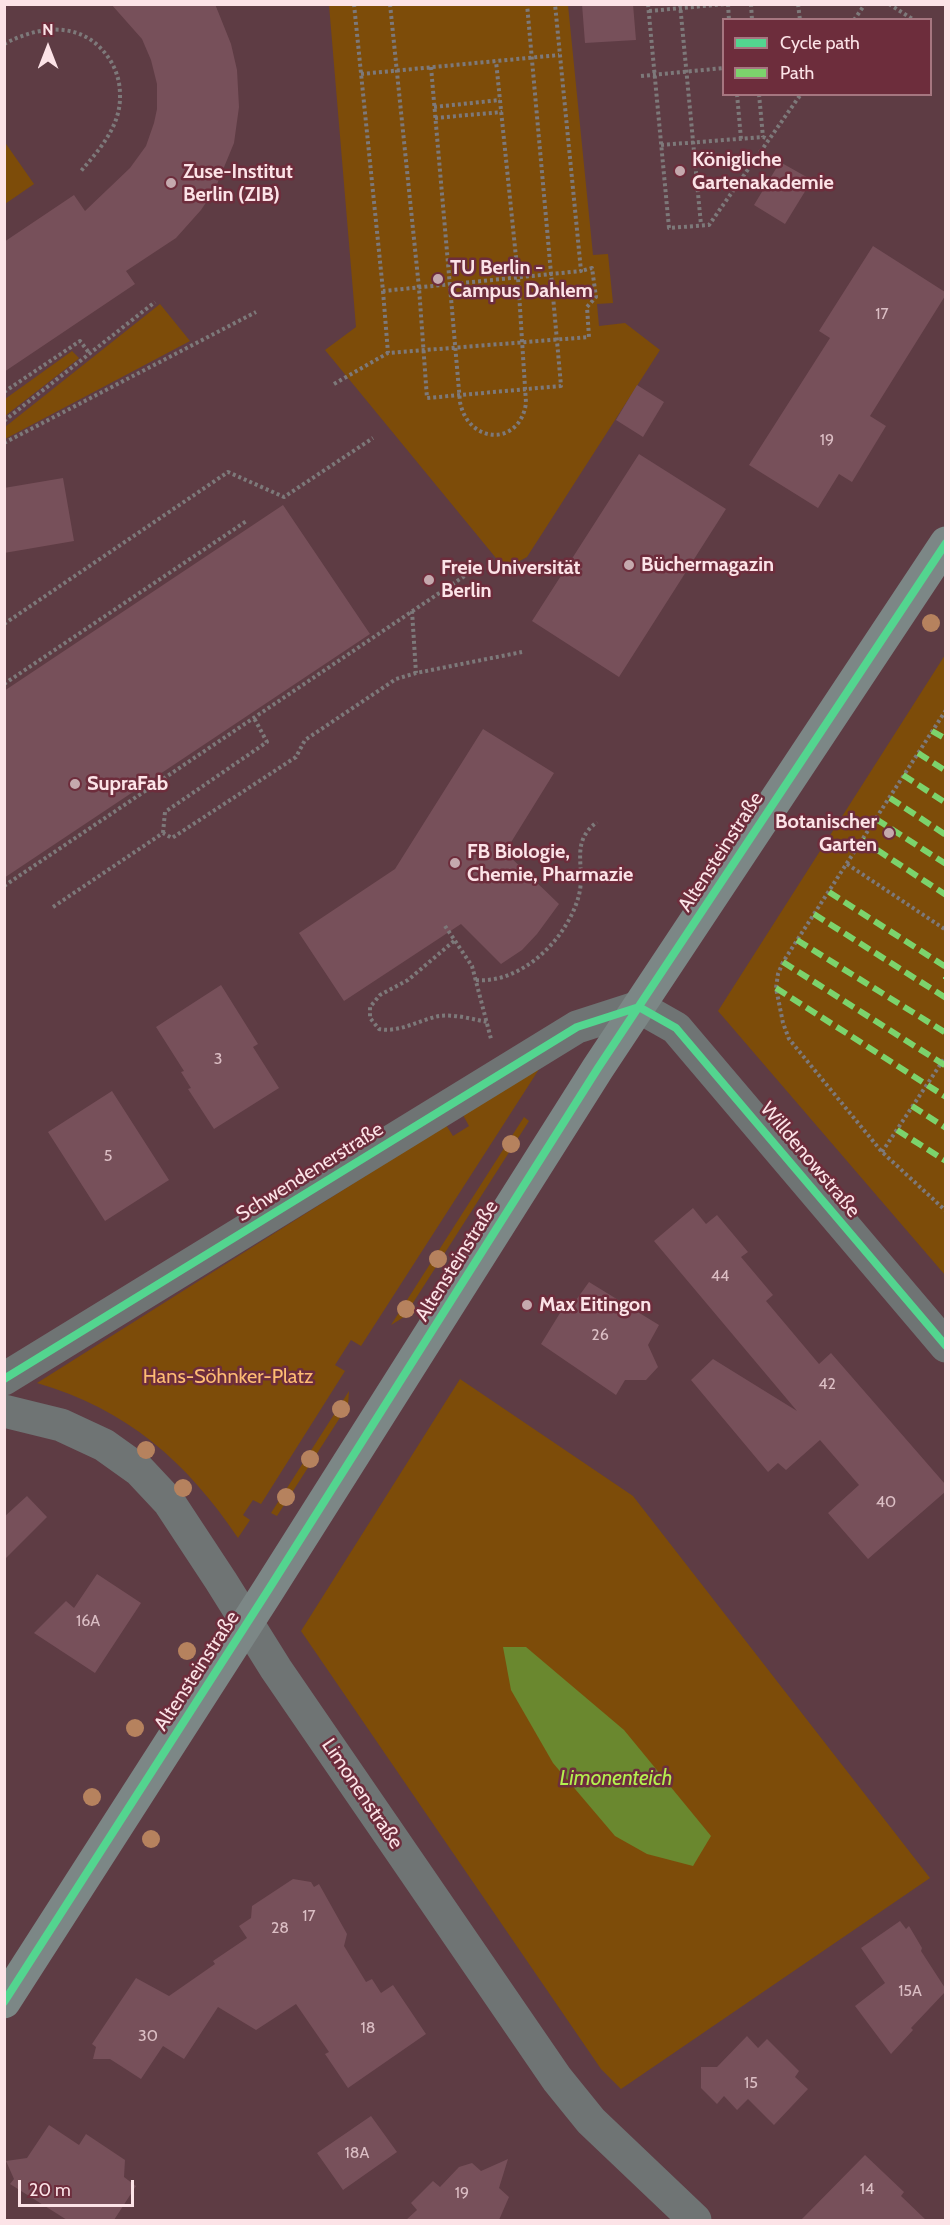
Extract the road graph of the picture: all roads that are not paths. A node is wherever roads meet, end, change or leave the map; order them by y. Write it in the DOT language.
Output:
graph roads {
  1 [pos="945,543"];
  2 [pos="639,1007"];
  3 [pos="945,1346"];
  4 [pos="4,1379"];
  5 [pos="4,1411"];
  6 [pos="247,1623"];
  7 [pos="4,2002"];
  8 [pos="695,2220"];
  1 -- 2 [label="main road, Altensteinstraße"];
  2 -- 3 [label="street, Willdenowstraße"];
  2 -- 4 [label="street, Schwendenerstraße"];
  2 -- 6 [label="main road, Altensteinstraße"];
  5 -- 6 [label="street, Limonenstraße"];
  6 -- 7 [label="main road, Altensteinstraße"];
  6 -- 8 [label="street, Limonenstraße"];
}
